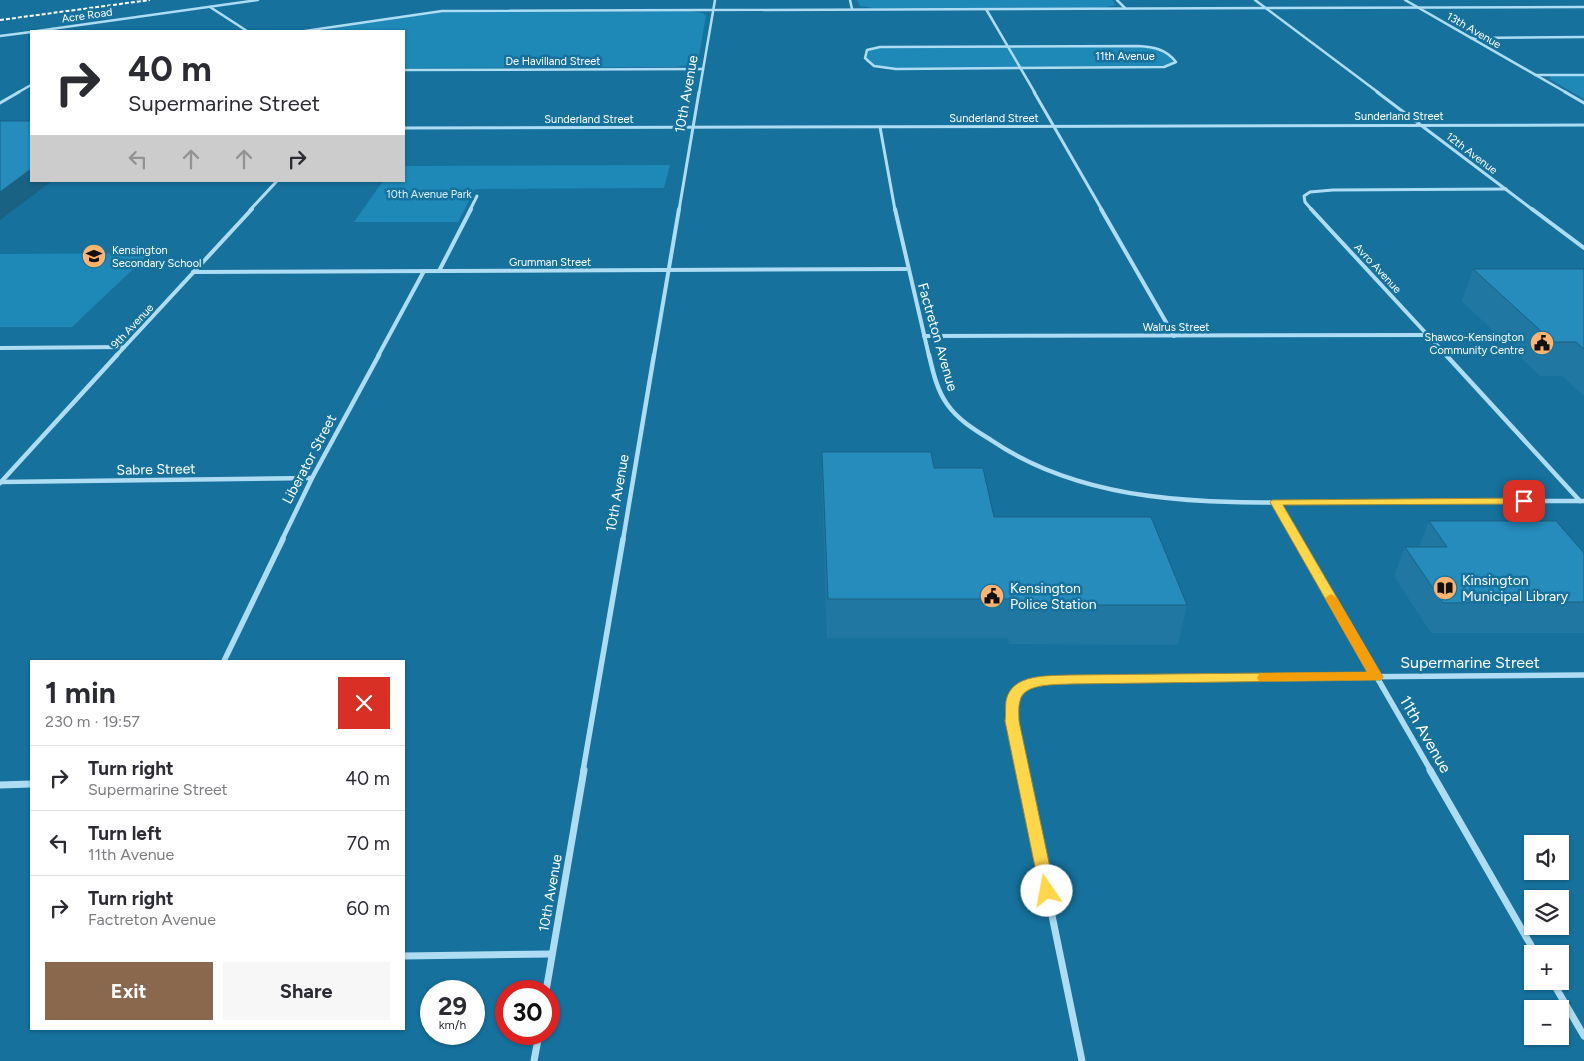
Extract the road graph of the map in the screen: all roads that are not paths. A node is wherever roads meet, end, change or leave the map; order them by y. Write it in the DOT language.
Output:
graph roads {
  1 [pos="258,0"];
  2 [pos="715,0"];
  3 [pos="850,0"];
  4 [pos="1117,0"];
  5 [pos="1254,0"];
  6 [pos="1405,0"];
  7 [pos="210,7"];
  8 [pos="1584,7"];
  9 [pos="1125,8"];
  10 [pos="1265,8"];
  11 [pos="1418,8"];
  12 [pos="986,9"];
  13 [pos="713,10"];
  14 [pos="852,10"];
  15 [pos="44,30"];
  16 [pos="245,30"];
  17 [pos="311,30"];
  18 [pos="30,32"];
  19 [pos="0,36"];
  20 [pos="1584,37"];
  21 [pos="1471,38"];
  22 [pos="1009,46"];
  23 [pos="703,68"];
  24 [pos="1020,68"];
  25 [pos="405,70"];
  26 [pos="1534,75"];
  27 [pos="1584,75"];
  28 [pos="30,86"];
  29 [pos="1584,103"];
  30 [pos="0,104"];
  31 [pos="1420,125"];
  32 [pos="1584,125"];
  33 [pos="1054,126"];
  34 [pos="880,127"];
  35 [pos="405,128"];
  36 [pos="692,128"];
  37 [pos="276,182"];
  38 [pos="1506,189"];
  39 [pos="477,196"];
  40 [pos="1584,248"];
  41 [pos="906,269"];
  42 [pos="668,270"];
  43 [pos="424,271"];
  44 [pos="438,271"];
  45 [pos="194,272"];
  46 [pos="1428,335"];
  47 [pos="924,336"];
  48 [pos="1174,336"];
  49 [pos="125,347"];
  50 [pos="0,348"];
  51 [pos="312,478"];
  52 [pos="0,482"];
  53 [pos="1582,501"];
  54 [pos="1276,502"];
  55 [pos="224,660"];
  56 [pos="1584,675"];
  57 [pos="1376,677"];
  58 [pos="30,784"];
  59 [pos="0,785"];
  60 [pos="1531,945"];
  61 [pos="552,954"];
  62 [pos="405,956"];
  63 [pos="548,980"];
  64 [pos="1557,990"];
  65 [pos="1584,1036"];
  66 [pos="537,1045"];
  67 [pos="534,1061"];
  68 [pos="1082,1061"];
  1 -- 7 [label="street, Acre Road"];
  2 -- 13 [label="street, 10th Avenue"];
  3 -- 14 [label="street"];
  4 -- 9 [label="street"];
  5 -- 10 [label="street, 12th Avenue"];
  6 -- 11 [label="street, 13th Avenue"];
  7 -- 15 [label="street, Acre Road"];
  7 -- 16 [label="street"];
  8 -- 11 [label="street"];
  9 -- 10 [label="street"];
  9 -- 12 [label="street"];
  10 -- 11 [label="street"];
  10 -- 31 [label="street, 12th Avenue"];
  11 -- 21 [label="street, 13th Avenue"];
  12 -- 14 [label="street"];
  12 -- 22 [label="street"];
  13 -- 14 [label="street"];
  13 -- 17 [label="street"];
  13 -- 23 [label="street, 10th Avenue"];
  18 -- 19 [label="street"];
  20 -- 21 [label="street"];
  21 -- 26 [label="street, 13th Avenue"];
  22 -- 24 [label="street"];
  22 -- 24 [label="street, 11th Avenue"];
  22 -- 24 [label="street, 11th Avenue"];
  23 -- 25 [label="street, De Havilland Street"];
  23 -- 36 [label="street, 10th Avenue"];
  24 -- 33 [label="street"];
  26 -- 27 [label="street"];
  26 -- 29 [label="street, 13th Avenue"];
  28 -- 30 [label="street"];
  31 -- 32 [label="street, Sunderland Street"];
  31 -- 33 [label="street, Sunderland Street"];
  31 -- 38 [label="street, 12th Avenue"];
  33 -- 34 [label="street, Sunderland Street"];
  33 -- 48 [label="street"];
  34 -- 36 [label="street, Sunderland Street"];
  34 -- 41 [label="street, Factreton Avenue"];
  35 -- 36 [label="street, Sunderland Street"];
  36 -- 42 [label="street, 10th Avenue"];
  37 -- 45 [label="street, 9th Avenue"];
  38 -- 40 [label="street, 12th Avenue"];
  38 -- 46 [label="street, Avro Avenue"];
  39 -- 44 [label="street"];
  41 -- 42 [label="street, Grumman Street"];
  41 -- 47 [label="street, Factreton Avenue"];
  42 -- 44 [label="street, Grumman Street"];
  42 -- 61 [label="street, 10th Avenue"];
  43 -- 44 [label="street, Grumman Street"];
  43 -- 45 [label="street, Grumman Street"];
  43 -- 51 [label="street, Liberator Street"];
  45 -- 49 [label="street, 9th Avenue"];
  46 -- 48 [label="street, Walrus Street"];
  46 -- 53 [label="street, Avro Avenue"];
  47 -- 48 [label="street, Walrus Street"];
  47 -- 54 [label="street, Factreton Avenue"];
  49 -- 50 [label="street"];
  49 -- 52 [label="street, 9th Avenue"];
  51 -- 52 [label="street, Sabre Street"];
  51 -- 55 [label="street, Liberator Street"];
  53 -- 54 [label="street, Factreton Avenue"];
  54 -- 57 [label="street, 11th Avenue"];
  56 -- 57 [label="street, Supermarine Street"];
  57 -- 60 [label="street, 11th Avenue"];
  57 -- 68 [label="street, Supermarine Street"];
  58 -- 59 [label="street"];
  61 -- 62 [label="street"];
  61 -- 63 [label="street, 10th Avenue"];
  64 -- 65 [label="street"];
  66 -- 67 [label="street"];
}
